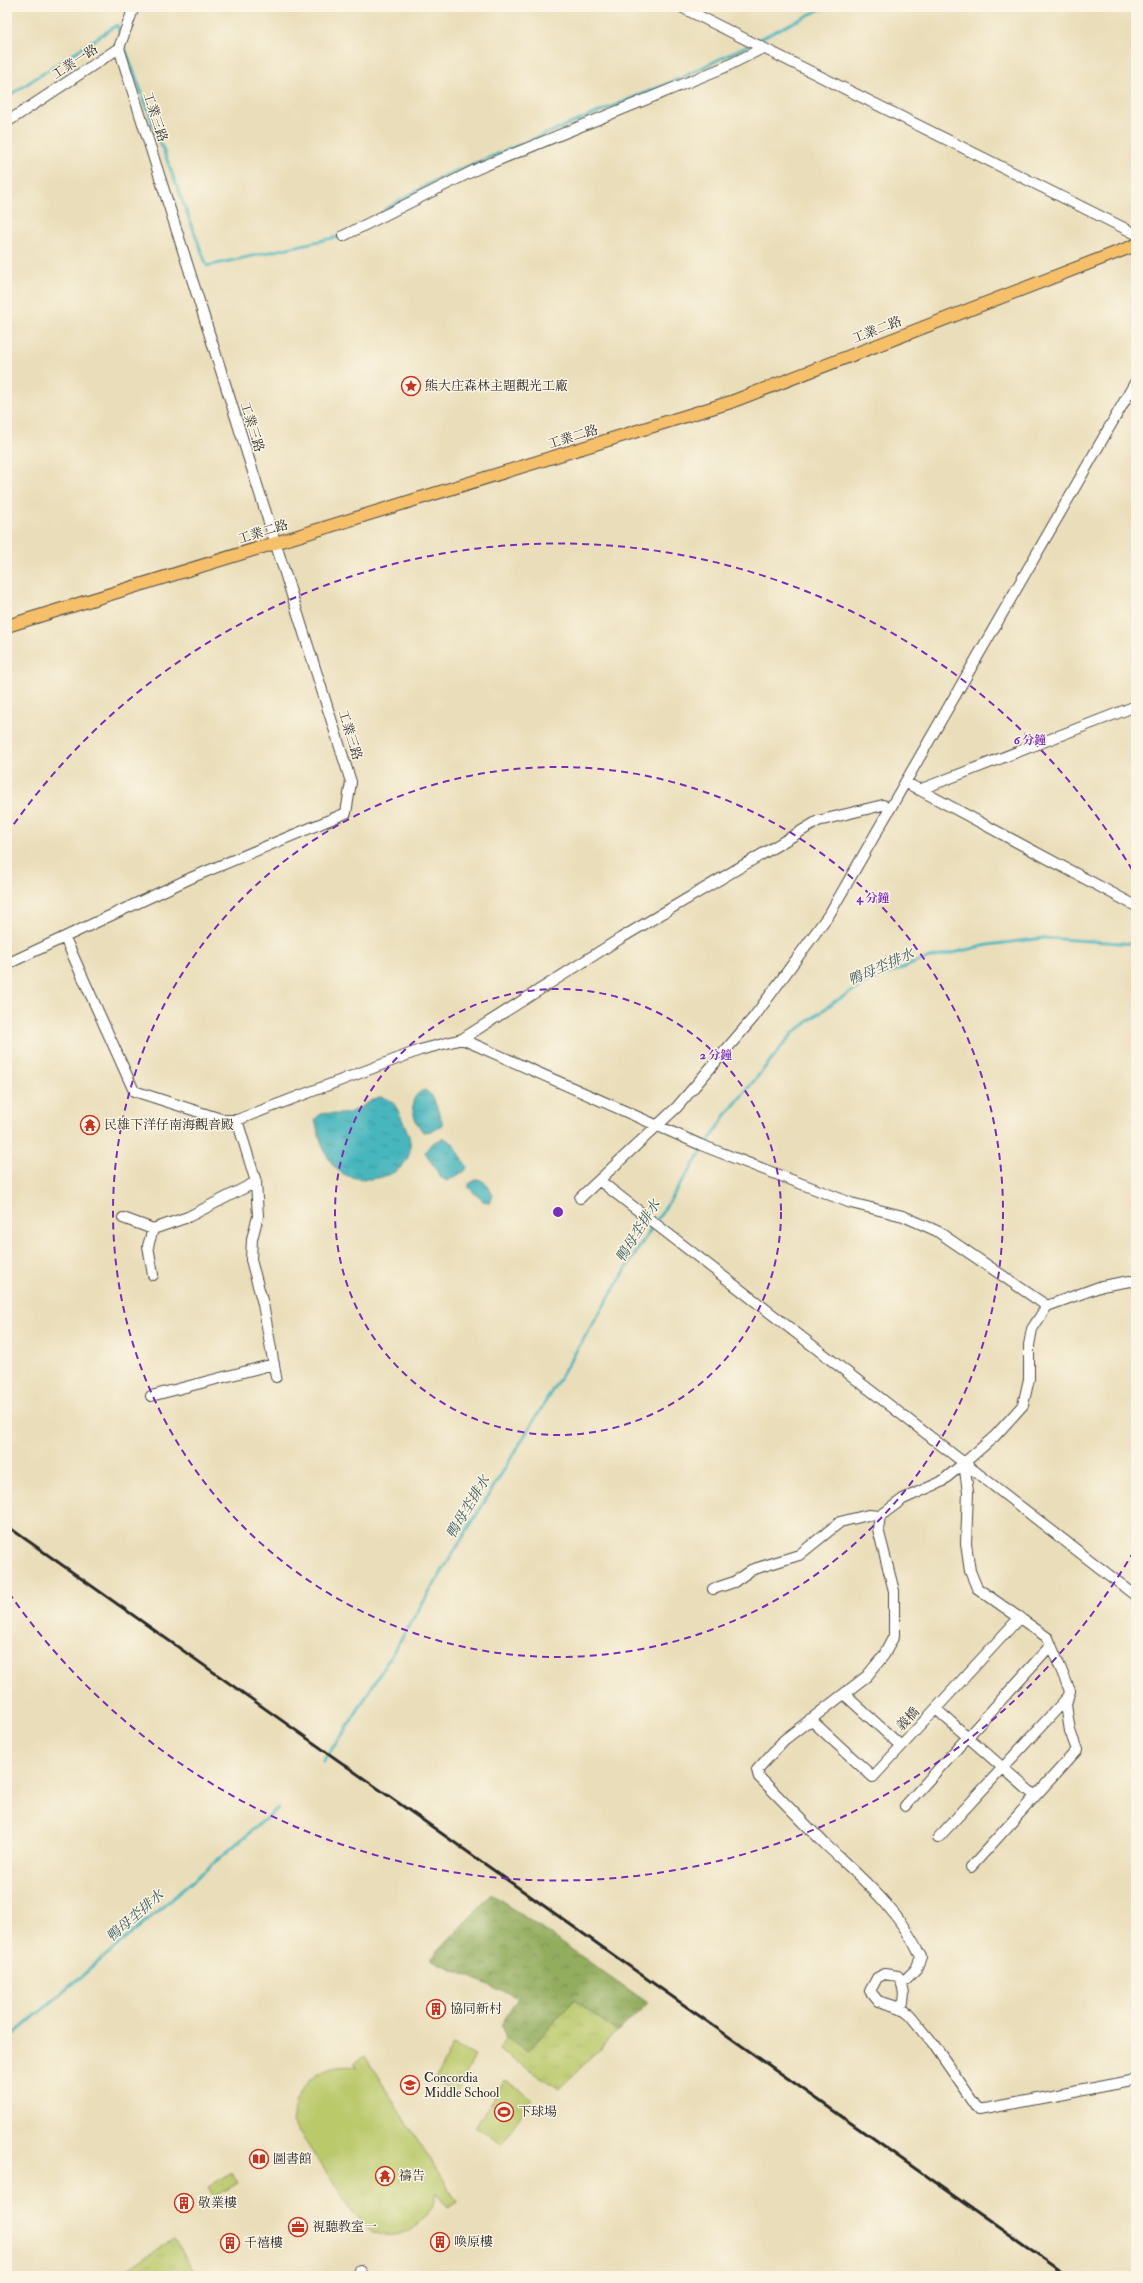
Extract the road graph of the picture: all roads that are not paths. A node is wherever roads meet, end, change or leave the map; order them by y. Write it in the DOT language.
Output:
graph roads {
  1 [pos="134,7"];
  2 [pos="681,7"];
  3 [pos="120,48"];
  4 [pos="763,48"];
  5 [pos="7,122"];
  6 [pos="1136,234"];
  7 [pos="343,236"];
  8 [pos="1136,245"];
  9 [pos="1136,381"];
  10 [pos="274,543"];
  11 [pos="7,626"];
  12 [pos="1136,706"];
  13 [pos="905,782"];
  14 [pos="919,790"];
  15 [pos="883,804"];
  16 [pos="1136,906"];
  17 [pos="65,938"];
  18 [pos="7,964"];
  19 [pos="462,1039"];
  20 [pos="237,1120"];
  21 [pos="657,1126"];
  22 [pos="600,1181"];
  23 [pos="256,1182"];
  24 [pos="580,1198"];
  25 [pos="123,1218"];
  26 [pos="153,1229"];
  27 [pos="153,1274"];
  28 [pos="1136,1282"];
  29 [pos="1047,1306"];
  30 [pos="274,1364"];
  31 [pos="276,1378"];
  32 [pos="151,1396"];
  33 [pos="964,1463"];
  34 [pos="880,1516"];
  35 [pos="713,1589"];
  36 [pos="1136,1596"];
  37 [pos="1020,1617"];
  38 [pos="1051,1644"];
  39 [pos="844,1694"];
  40 [pos="1068,1697"];
  41 [pos="936,1709"];
  42 [pos="810,1719"];
  43 [pos="969,1737"];
  44 [pos="901,1746"];
  45 [pos="1002,1767"];
  46 [pos="1035,1796"];
  47 [pos="905,1806"];
  48 [pos="938,1838"];
  49 [pos="971,1867"];
  50 [pos="902,1983"];
  51 [pos="901,2008"];
  52 [pos="1136,2080"];
  1 -- 3 [label="street, 工業一路"];
  2 -- 4 [label="street"];
  3 -- 5 [label="street, 工業一路"];
  3 -- 10 [label="street, 工業三路"];
  4 -- 6 [label="street"];
  4 -- 7 [label="street"];
  8 -- 10 [label="main road, 工業二路"];
  9 -- 13 [label="street"];
  10 -- 11 [label="main road, 工業二路"];
  10 -- 17 [label="street, 工業三路"];
  12 -- 14 [label="street"];
  13 -- 14 [label="street"];
  13 -- 21 [label="street"];
  14 -- 16 [label="street"];
  15 -- 19 [label="street"];
  17 -- 18 [label="street"];
  17 -- 20 [label="street"];
  19 -- 20 [label="street"];
  19 -- 21 [label="street"];
  20 -- 23 [label="street"];
  21 -- 22 [label="street"];
  21 -- 29 [label="street"];
  22 -- 24 [label="street"];
  22 -- 33 [label="street"];
  23 -- 26 [label="street"];
  23 -- 30 [label="street"];
  25 -- 26 [label="street"];
  26 -- 27 [label="street"];
  28 -- 29 [label="street"];
  29 -- 33 [label="street"];
  30 -- 31 [label="street"];
  30 -- 32 [label="street"];
  33 -- 34 [label="street"];
  33 -- 36 [label="street"];
  33 -- 37 [label="street"];
  34 -- 35 [label="street"];
  34 -- 39 [label="street"];
  37 -- 38 [label="street"];
  37 -- 41 [label="street, 義橋"];
  38 -- 40 [label="street"];
  38 -- 43 [label="street"];
  39 -- 42 [label="street"];
  39 -- 44 [label="street"];
  40 -- 45 [label="street"];
  40 -- 46 [label="street"];
  41 -- 43 [label="street"];
  41 -- 44 [label="street, 義橋"];
  42 -- 44 [label="street, 義橋"];
  42 -- 50 [label="street"];
  43 -- 45 [label="street"];
  43 -- 47 [label="street"];
  45 -- 46 [label="street"];
  45 -- 48 [label="street"];
  46 -- 49 [label="street"];
  50 -- 51 [label="street"];
  50 -- 51 [label="street"];
  51 -- 52 [label="street"];
}
